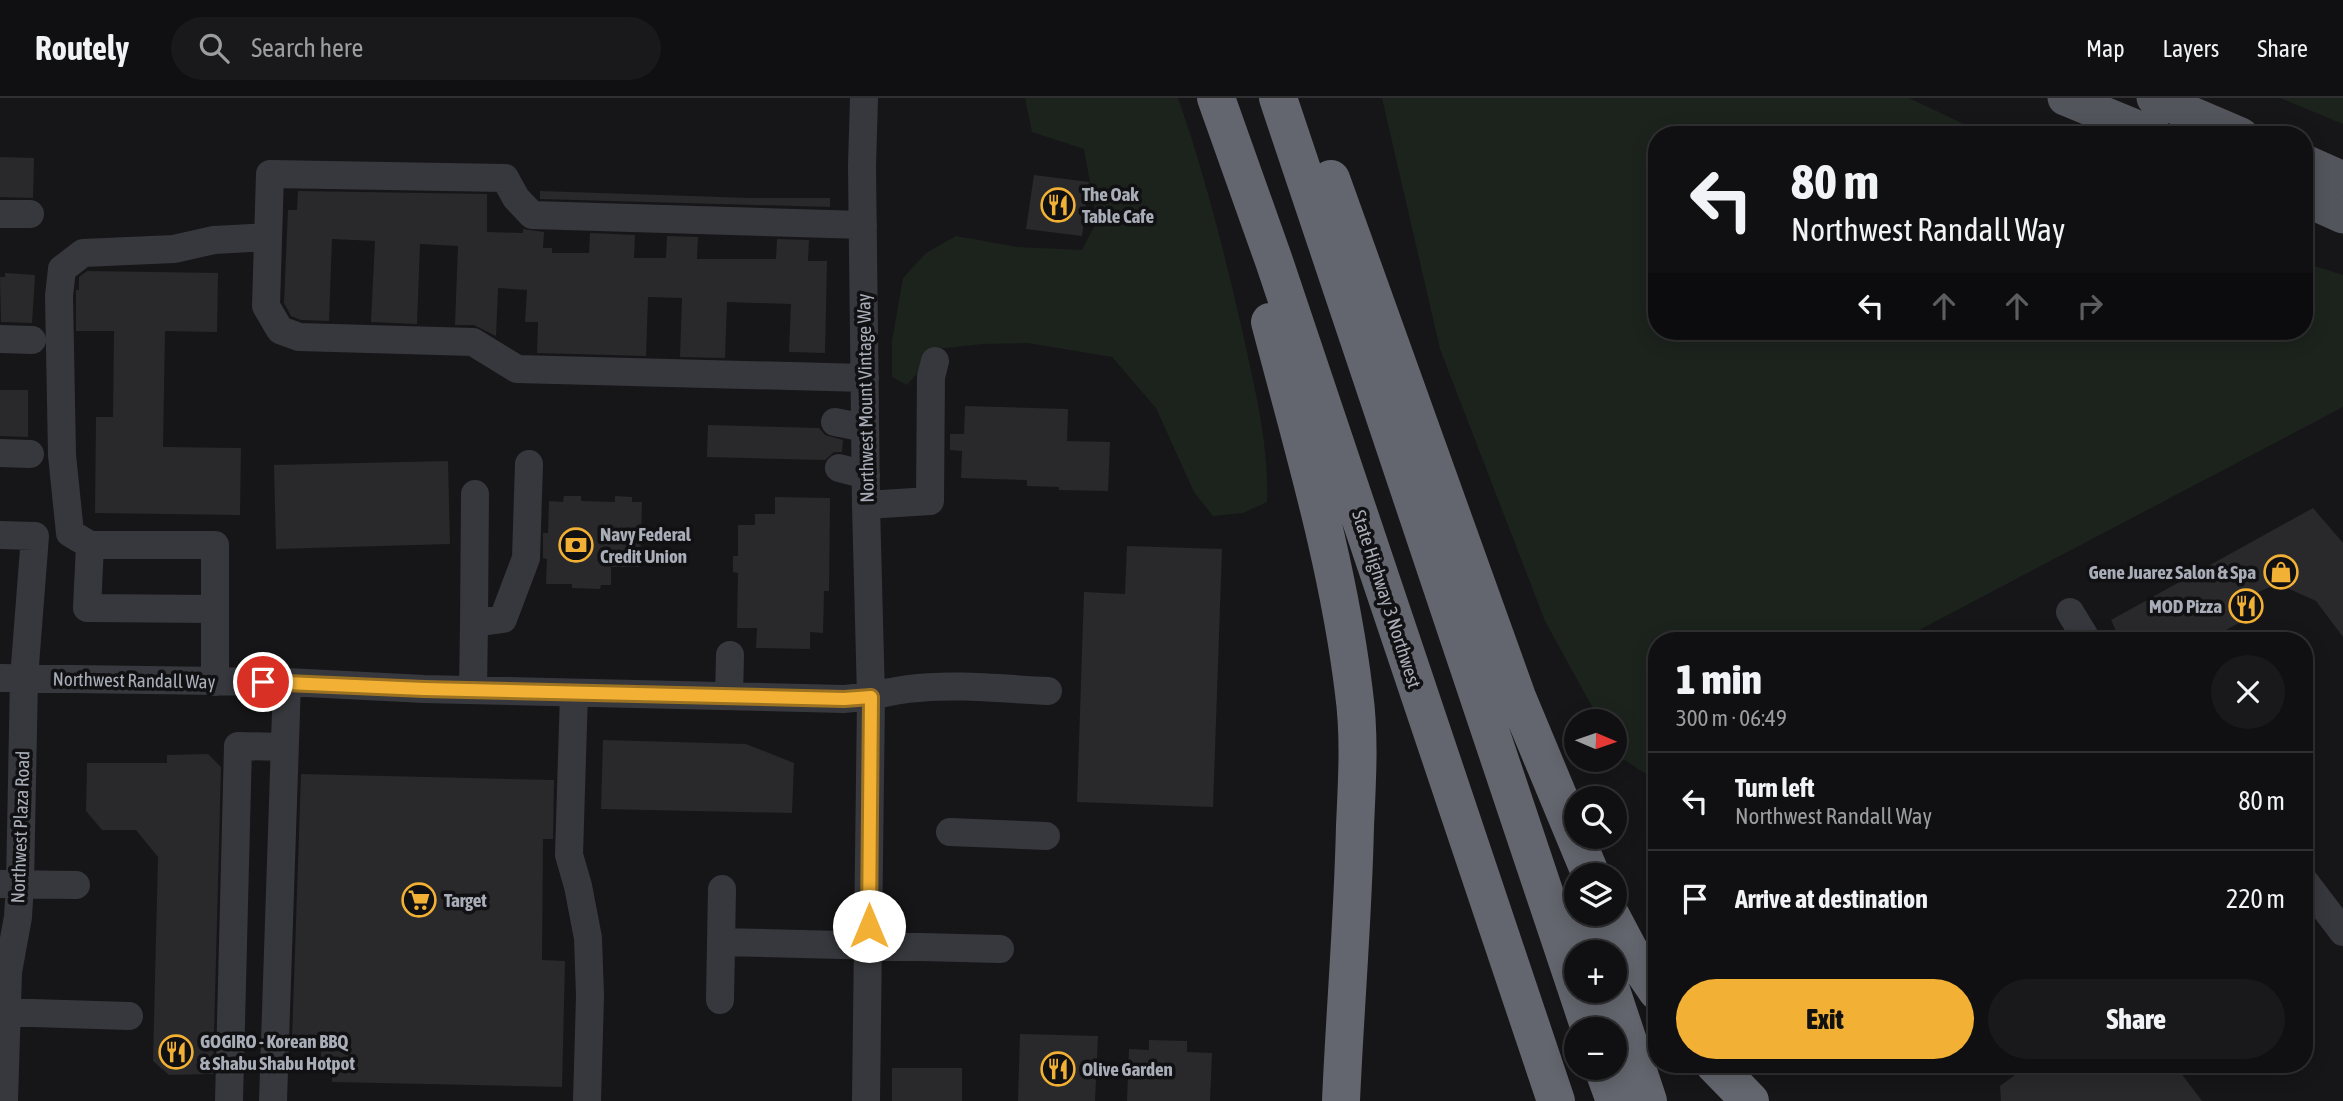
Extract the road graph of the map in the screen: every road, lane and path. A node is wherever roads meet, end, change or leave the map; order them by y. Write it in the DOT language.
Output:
graph roads {
  1 [pos="864,98"];
  2 [pos="1279,98"];
  3 [pos="1300,98"];
  4 [pos="2065,98"];
  5 [pos="2154,98"];
  6 [pos="1217,102"];
  7 [pos="2133,126"];
  8 [pos="2220,126"];
  9 [pos="2313,165"];
  10 [pos="2343,178"];
  11 [pos="2313,202"];
  12 [pos="0,214"];
  13 [pos="30,214"];
  14 [pos="2343,215"];
  15 [pos="863,225"];
  16 [pos="268,237"];
  17 [pos="0,339"];
  18 [pos="32,340"];
  19 [pos="935,361"];
  20 [pos="865,378"];
  21 [pos="835,422"];
  22 [pos="865,428"];
  23 [pos="0,453"];
  24 [pos="30,454"];
  25 [pos="529,464"];
  26 [pos="475,494"];
  27 [pos="866,505"];
  28 [pos="0,535"];
  29 [pos="90,545"];
  30 [pos="215,609"];
  31 [pos="2070,612"];
  32 [pos="474,623"];
  33 [pos="2082,632"];
  34 [pos="730,655"];
  35 [pos="12,678"];
  36 [pos="215,682"];
  37 [pos="287,682"];
  38 [pos="473,690"];
  39 [pos="1048,691"];
  40 [pos="574,693"];
  41 [pos="729,696"];
  42 [pos="871,697"];
  43 [pos="1517,697"];
  44 [pos="284,747"];
  45 [pos="950,832"];
  46 [pos="1046,836"];
  47 [pos="1568,863"];
  48 [pos="1586,863"];
  49 [pos="10,884"];
  50 [pos="76,885"];
  51 [pos="722,890"];
  52 [pos="2313,893"];
  53 [pos="1616,926"];
  54 [pos="2343,932"];
  55 [pos="721,942"];
  56 [pos="869,946"];
  57 [pos="1000,949"];
  58 [pos="1564,951"];
  59 [pos="1648,978"];
  60 [pos="720,1000"];
  61 [pos="1615,1003"];
  62 [pos="3,1012"];
  63 [pos="129,1016"];
  64 [pos="1723,1073"];
  65 [pos="1607,1080"];
  66 [pos="4,1101"];
  67 [pos="229,1101"];
  68 [pos="273,1101"];
  69 [pos="587,1101"];
  70 [pos="866,1101"];
  71 [pos="1341,1101"];
  72 [pos="1556,1101"];
  73 [pos="1615,1101"];
  74 [pos="1648,1101"];
  75 [pos="1750,1101"];
  1 -- 15 [label="street, Northwest Mount Vintage Way"];
  2 -- 58 [label="highway"];
  3 -- 43 [label="highway"];
  4 -- 7 [label="main road"];
  5 -- 8 [label="main road"];
  6 -- 71 [label="highway"];
  6 -- 72 [label="highway, State Highway 3 Northwest"];
  9 -- 10 [label="main road"];
  11 -- 14 [label="main road"];
  12 -- 13 [label="street"];
  15 -- 16 [label="street"];
  15 -- 20 [label="street, Northwest Mount Vintage Way"];
  16 -- 20 [label="street"];
  16 -- 29 [label="street"];
  17 -- 18 [label="street"];
  19 -- 27 [label="street"];
  20 -- 22 [label="street, Northwest Mount Vintage Way"];
  21 -- 22 [label="street"];
  22 -- 27 [label="street, Northwest Mount Vintage Way"];
  23 -- 24 [label="street"];
  25 -- 32 [label="street"];
  26 -- 32 [label="street"];
  27 -- 42 [label="street, Northwest Mount Vintage Way"];
  28 -- 35 [label="street, Northwest Plaza Road"];
  29 -- 30 [label="street"];
  29 -- 30 [label="street"];
  30 -- 36 [label="street"];
  31 -- 33 [label="street"];
  32 -- 38 [label="street"];
  34 -- 41 [label="street"];
  35 -- 36 [label="street, Northwest Randall Way"];
  35 -- 49 [label="street, Northwest Plaza Road"];
  36 -- 37 [label="street, Northwest Randall Way"];
  37 -- 38 [label="street, Northwest Randall Way"];
  37 -- 44 [label="street"];
  38 -- 40 [label="street, Northwest Randall Way"];
  39 -- 42 [label="street, Northwest Randall Way"];
  40 -- 41 [label="street, Northwest Randall Way"];
  40 -- 69 [label="street"];
  41 -- 42 [label="street, Northwest Randall Way"];
  42 -- 56 [label="street"];
  43 -- 47 [label="highway"];
  43 -- 48 [label="highway"];
  44 -- 67 [label="street"];
  44 -- 68 [label="street"];
  45 -- 46 [label="street"];
  49 -- 50 [label="street"];
  49 -- 62 [label="street, Northwest Plaza Road"];
  51 -- 55 [label="street"];
  52 -- 54 [label="street"];
  53 -- 59 [label="highway"];
  55 -- 56 [label="street"];
  55 -- 60 [label="street"];
  56 -- 57 [label="street"];
  56 -- 70 [label="street"];
  61 -- 74 [label="highway"];
  62 -- 63 [label="street"];
  62 -- 66 [label="street, Northwest Plaza Road"];
  64 -- 75 [label="highway"];
  65 -- 73 [label="highway"];
}
